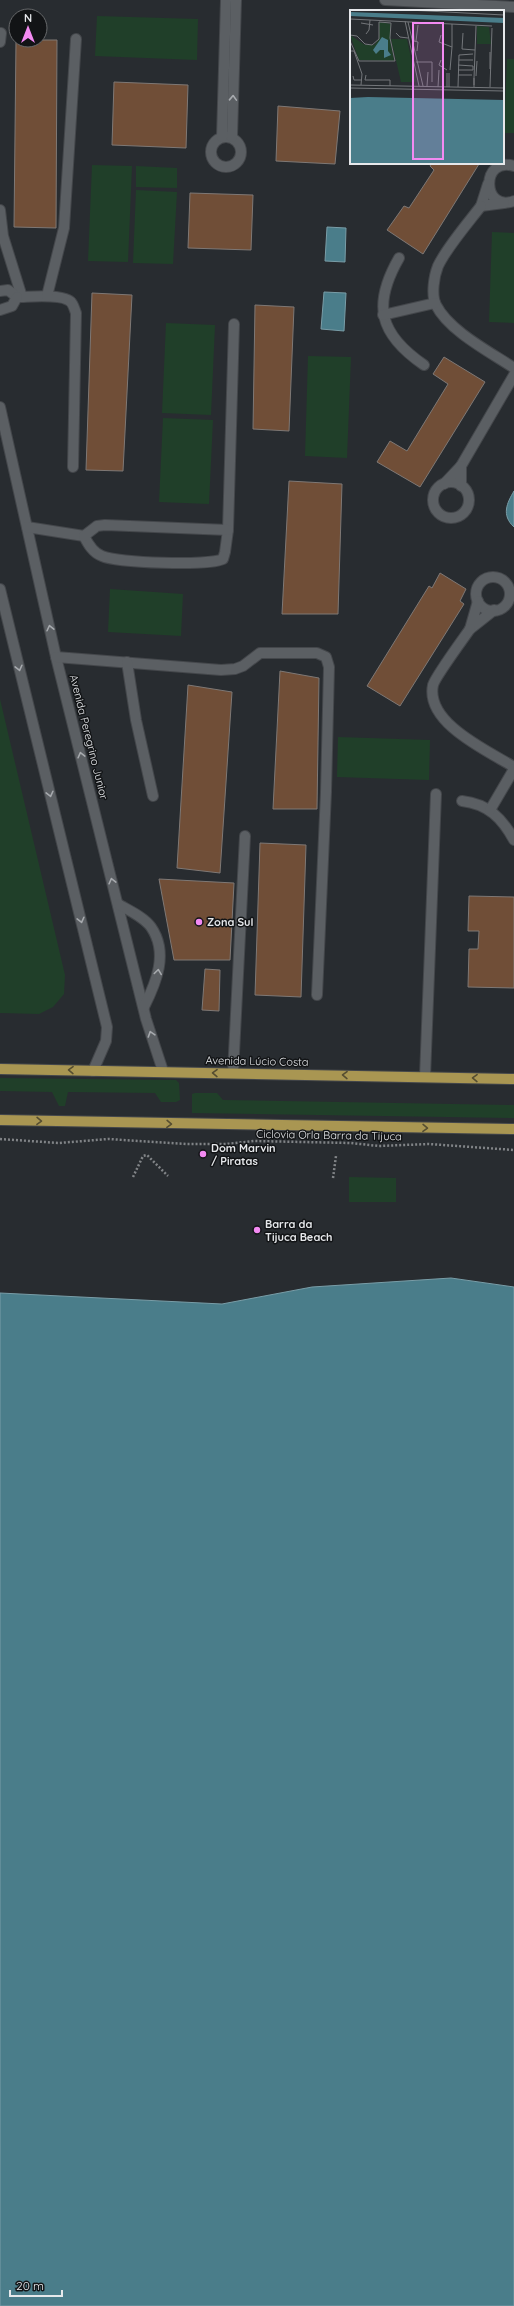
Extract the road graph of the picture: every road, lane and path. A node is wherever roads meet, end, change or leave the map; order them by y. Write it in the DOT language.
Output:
graph roads {
  1 [pos="226,0"];
  2 [pos="236,0"];
  3 [pos="385,0"];
  4 [pos="514,7"];
  5 [pos="76,39"];
  6 [pos="514,166"];
  7 [pos="488,184"];
  8 [pos="509,202"];
  9 [pos="481,206"];
  10 [pos="0,210"];
  11 [pos="400,258"];
  12 [pos="0,291"];
  13 [pos="48,296"];
  14 [pos="20,297"];
  15 [pos="435,303"];
  16 [pos="0,310"];
  17 [pos="383,315"];
  18 [pos="234,324"];
  19 [pos="424,365"];
  20 [pos="514,368"];
  21 [pos="514,374"];
  22 [pos="0,407"];
  23 [pos="4,443"];
  24 [pos="461,466"];
  25 [pos="73,467"];
  26 [pos="444,484"];
  27 [pos="461,486"];
  28 [pos="27,527"];
  29 [pos="228,530"];
  30 [pos="84,536"];
  31 [pos="0,589"];
  32 [pos="478,601"];
  33 [pos="494,610"];
  34 [pos="470,629"];
  35 [pos="56,657"];
  36 [pos="127,662"];
  37 [pos="514,768"];
  38 [pos="436,794"];
  39 [pos="153,796"];
  40 [pos="462,801"];
  41 [pos="490,810"];
  42 [pos="245,836"];
  43 [pos="514,840"];
  44 [pos="118,904"];
  45 [pos="317,995"];
  46 [pos="144,1007"];
  47 [pos="0,1069"];
  48 [pos="93,1070"];
  49 [pos="162,1071"];
  50 [pos="233,1073"];
  51 [pos="426,1077"];
  52 [pos="514,1078"];
  53 [pos="0,1120"];
  54 [pos="514,1129"];
  55 [pos="0,1140"];
  56 [pos="514,1150"];
  57 [pos="336,1156"];
  58 [pos="168,1176"];
  59 [pos="133,1177"];
  60 [pos="333,1178"];
  1 -- 2 [label="street, one-way"];
  3 -- 4 [label="street"];
  5 -- 13 [label="street"];
  6 -- 7 [label="street"];
  7 -- 8 [label="street"];
  7 -- 9 [label="street"];
  8 -- 9 [label="street"];
  9 -- 15 [label="street"];
  10 -- 14 [label="street"];
  11 -- 17 [label="street"];
  12 -- 14 [label="street"];
  13 -- 14 [label="street"];
  13 -- 25 [label="street"];
  14 -- 16 [label="street"];
  15 -- 17 [label="street"];
  15 -- 20 [label="street"];
  17 -- 19 [label="street"];
  18 -- 29 [label="street"];
  21 -- 24 [label="street"];
  22 -- 23 [label="street, Avenida Peregrino Junior"];
  23 -- 28 [label="street, Avenida Peregrino Junior"];
  24 -- 26 [label="street"];
  24 -- 27 [label="street"];
  26 -- 27 [label="street"];
  26 -- 27 [label="street"];
  28 -- 30 [label="street"];
  35 -- 28 [label="street, Avenida Peregrino Junior, one-way"];
  29 -- 30 [label="street"];
  29 -- 30 [label="street"];
  31 -- 48 [label="street, one-way"];
  32 -- 33 [label="street"];
  32 -- 33 [label="street"];
  32 -- 34 [label="street"];
  33 -- 34 [label="street"];
  34 -- 37 [label="street"];
  35 -- 36 [label="street"];
  44 -- 35 [label="street, Avenida Peregrino Junior, one-way"];
  36 -- 39 [label="street"];
  36 -- 45 [label="street"];
  37 -- 41 [label="street"];
  38 -- 51 [label="street"];
  40 -- 41 [label="street"];
  41 -- 43 [label="street"];
  42 -- 50 [label="street"];
  44 -- 46 [label="street, Avenida Peregrino Junior"];
  46 -- 44 [label="street, one-way"];
  49 -- 46 [label="street, Avenida Peregrino Junior, one-way"];
  48 -- 47 [label="main road, Avenida Lúcio Costa, one-way"];
  48 -- 49 [label="main road, Avenida Lúcio Costa"];
  50 -- 49 [label="main road, Avenida Lúcio Costa, one-way"];
  51 -- 50 [label="main road, Avenida Lúcio Costa, one-way"];
  52 -- 51 [label="main road, Avenida Lúcio Costa, one-way"];
  53 -- 54 [label="main road, one-way"];
  55 -- 56 [label="path, Ciclovia Orla Barra da Tijuca"];
  57 -- 60 [label="path"];
  58 -- 59 [label="path"];
}
